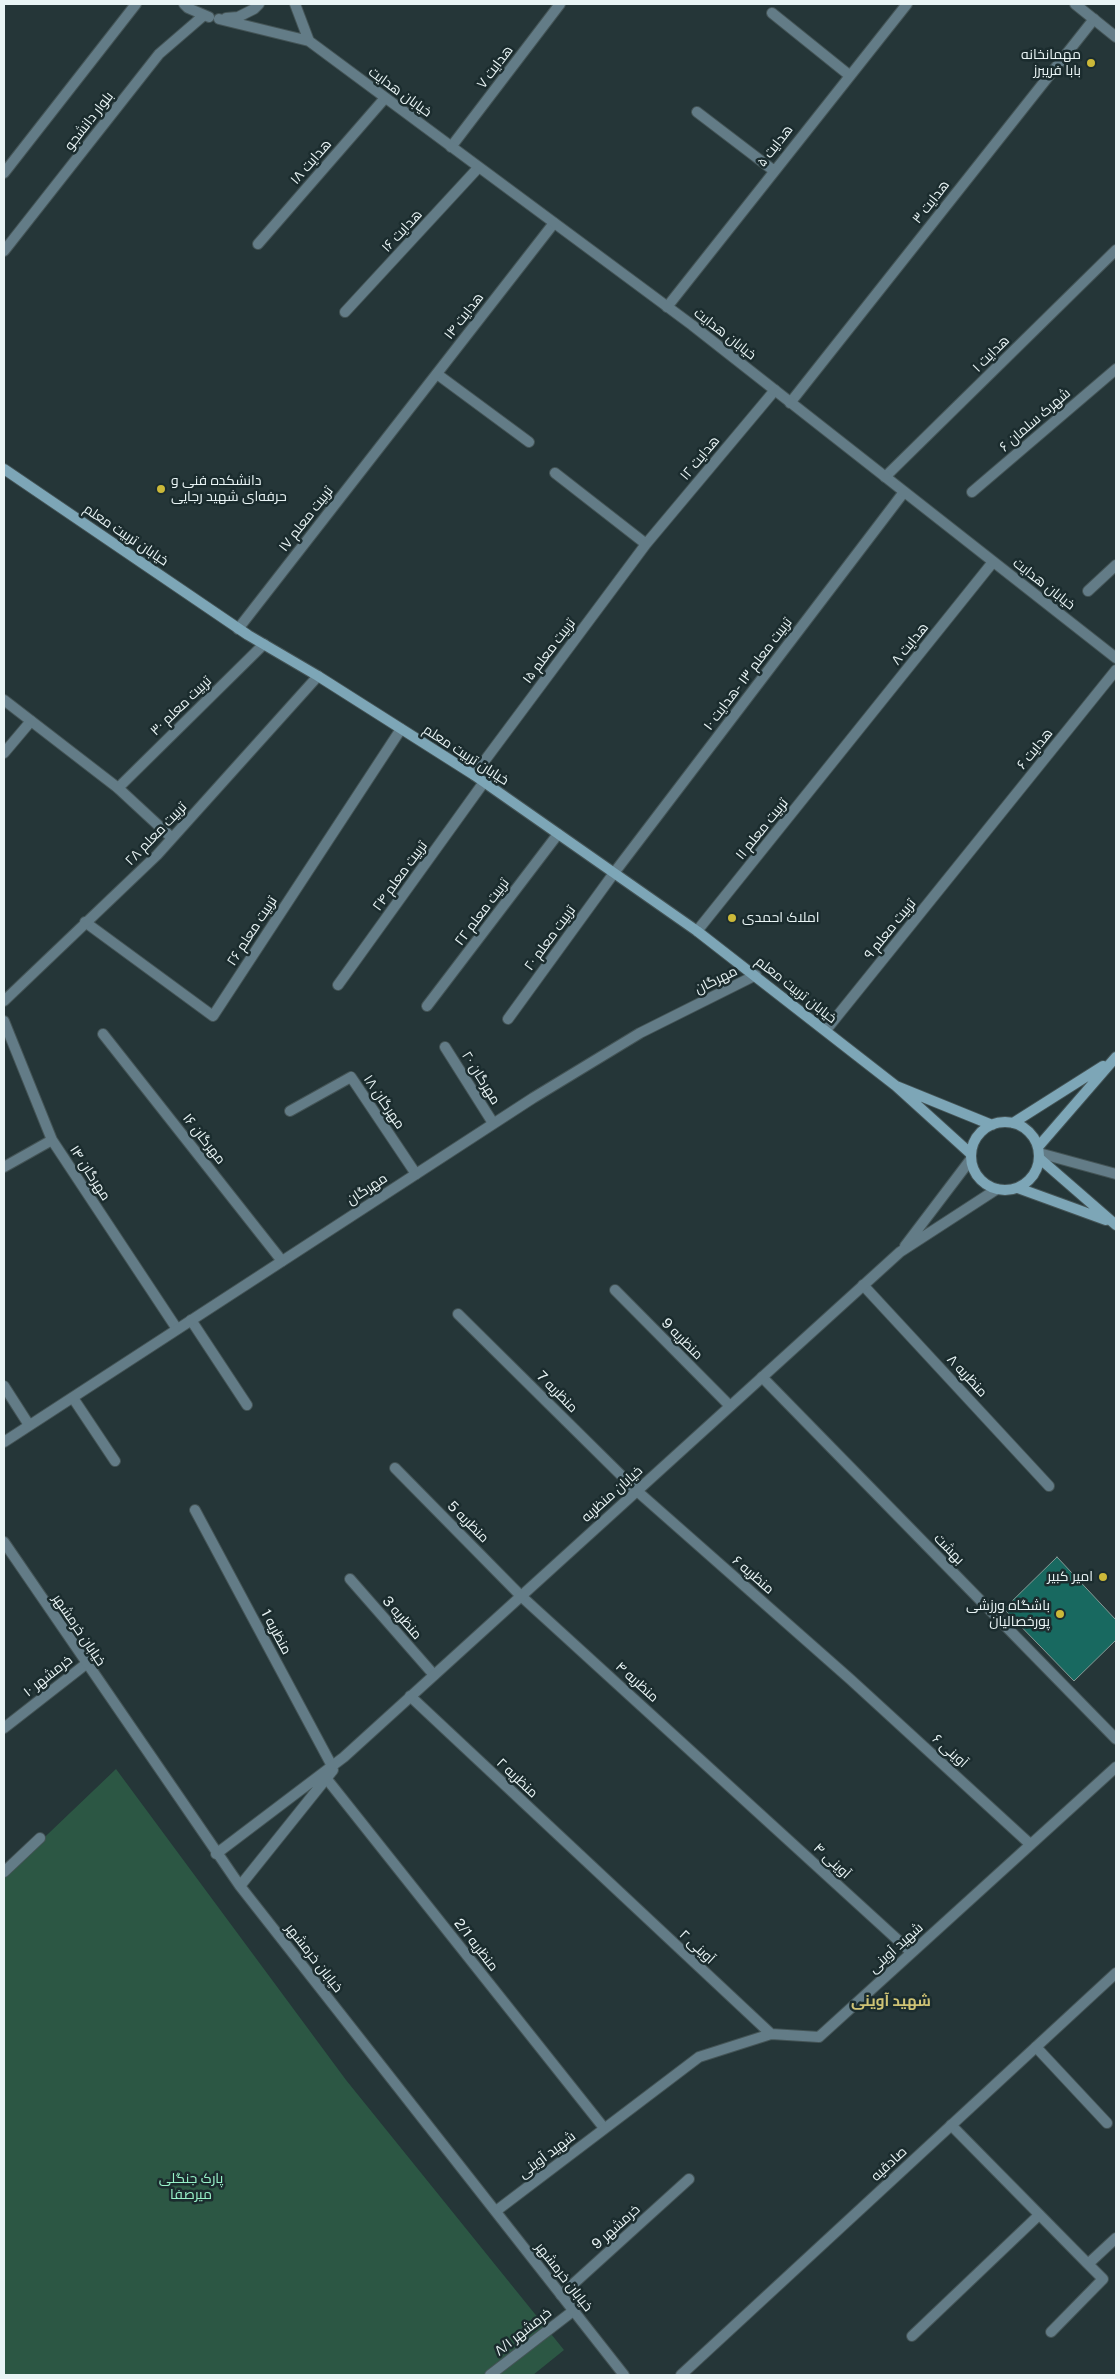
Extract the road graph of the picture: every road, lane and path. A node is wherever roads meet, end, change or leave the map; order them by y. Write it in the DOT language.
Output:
graph roads {
  1 [pos="136,4"];
  2 [pos="184,4"];
  3 [pos="259,4"];
  4 [pos="295,4"];
  5 [pos="560,4"];
  6 [pos="907,4"];
  7 [pos="1075,4"];
  8 [pos="772,13"];
  9 [pos="203,16"];
  10 [pos="219,19"];
  11 [pos="1094,19"];
  12 [pos="1116,37"];
  13 [pos="309,42"];
  14 [pos="849,75"];
  15 [pos="385,98"];
  16 [pos="697,112"];
  17 [pos="451,147"];
  18 [pos="478,168"];
  19 [pos="773,170"];
  20 [pos="4,172"];
  21 [pos="554,223"];
  22 [pos="258,244"];
  23 [pos="1116,250"];
  24 [pos="4,251"];
  25 [pos="667,307"];
  26 [pos="345,312"];
  27 [pos="1116,369"];
  28 [pos="437,374"];
  29 [pos="775,390"];
  30 [pos="790,403"];
  31 [pos="396,426"];
  32 [pos="529,442"];
  33 [pos="4,469"];
  34 [pos="555,473"];
  35 [pos="885,477"];
  36 [pos="904,492"];
  37 [pos="972,492"];
  38 [pos="646,544"];
  39 [pos="993,562"];
  40 [pos="1116,565"];
  41 [pos="1088,591"];
  42 [pos="238,628"];
  43 [pos="264,644"];
  44 [pos="1116,658"];
  45 [pos="1116,670"];
  46 [pos="318,676"];
  47 [pos="4,700"];
  48 [pos="31,721"];
  49 [pos="401,729"];
  50 [pos="848,744"];
  51 [pos="4,753"];
  52 [pos="474,775"];
  53 [pos="484,782"];
  54 [pos="118,788"];
  55 [pos="558,834"];
  56 [pos="172,838"];
  57 [pos="976,844"];
  58 [pos="614,873"];
  59 [pos="86,922"];
  60 [pos="697,931"];
  61 [pos="756,975"];
  62 [pos="338,986"];
  63 [pos="4,1000"];
  64 [pos="427,1006"];
  65 [pos="508,1019"];
  66 [pos="4,1020"];
  67 [pos="826,1030"];
  68 [pos="103,1034"];
  69 [pos="445,1047"];
  70 [pos="1114,1058"];
  71 [pos="896,1086"];
  72 [pos="290,1111"];
  73 [pos="493,1123"];
  74 [pos="1013,1123"];
  75 [pos="992,1124"];
  76 [pos="52,1140"];
  77 [pos="1038,1153"];
  78 [pos="971,1156"];
  79 [pos="4,1168"];
  80 [pos="416,1174"];
  81 [pos="1116,1174"];
  82 [pos="1018,1188"];
  83 [pos="997,1190"];
  84 [pos="1114,1224"];
  85 [pos="900,1252"];
  86 [pos="282,1261"];
  87 [pos="863,1285"];
  88 [pos="615,1290"];
  89 [pos="458,1314"];
  90 [pos="191,1320"];
  91 [pos="176,1329"];
  92 [pos="762,1377"];
  93 [pos="4,1386"];
  94 [pos="73,1398"];
  95 [pos="247,1405"];
  96 [pos="730,1406"];
  97 [pos="29,1425"];
  98 [pos="4,1442"];
  99 [pos="115,1461"];
  100 [pos="395,1468"];
  101 [pos="1050,1486"];
  102 [pos="637,1490"];
  103 [pos="195,1510"];
  104 [pos="4,1542"];
  105 [pos="350,1579"];
  106 [pos="521,1596"];
  107 [pos="86,1664"];
  108 [pos="434,1675"];
  109 [pos="850,1679"];
  110 [pos="410,1696"];
  111 [pos="4,1728"];
  112 [pos="1116,1739"];
  113 [pos="344,1757"];
  114 [pos="332,1766"];
  115 [pos="1116,1767"];
  116 [pos="326,1778"];
  117 [pos="734,1789"];
  118 [pos="40,1838"];
  119 [pos="1030,1844"];
  120 [pos="216,1854"];
  121 [pos="4,1872"];
  122 [pos="604,1879"];
  123 [pos="240,1886"];
  124 [pos="911,1952"];
  125 [pos="1116,1972"];
  126 [pos="770,2034"];
  127 [pos="1036,2047"];
  128 [pos="1107,2123"];
  129 [pos="951,2125"];
  130 [pos="604,2128"];
  131 [pos="689,2179"];
  132 [pos="496,2211"];
  133 [pos="1039,2214"];
  134 [pos="1116,2238"];
  135 [pos="1088,2264"];
  136 [pos="561,2295"];
  137 [pos="574,2310"];
  138 [pos="1050,2332"];
  139 [pos="912,2336"];
  140 [pos="490,2375"];
  141 [pos="624,2375"];
  142 [pos="681,2375"];
  1 -- 20 [label="street"];
  2 -- 9 [label="street"];
  3 -- 10 [label="street"];
  4 -- 13 [label="street"];
  5 -- 17 [label="street, هدایت ۷"];
  6 -- 14 [label="street, هدایت ۵"];
  7 -- 11 [label="street"];
  8 -- 14 [label="street"];
  9 -- 10 [label="street"];
  9 -- 24 [label="street, بلوار دانشجو"];
  10 -- 13 [label="street"];
  11 -- 12 [label="street"];
  11 -- 30 [label="street, هدایت ۳"];
  13 -- 15 [label="street, خیابان هدایت"];
  14 -- 19 [label="street, هدایت ۵"];
  15 -- 17 [label="street, خیابان هدایت"];
  15 -- 22 [label="street, هدایت ۱۸"];
  16 -- 19 [label="street"];
  17 -- 18 [label="street, خیابان هدایت"];
  18 -- 21 [label="street, خیابان هدایت"];
  18 -- 26 [label="street, هدایت ۱۶"];
  19 -- 25 [label="street, هدایت ۵"];
  21 -- 25 [label="street, خیابان هدایت"];
  21 -- 28 [label="street, هدایت ۱۴"];
  23 -- 35 [label="street, هدایت ۱"];
  25 -- 29 [label="street, خیابان هدایت"];
  27 -- 37 [label="street, شهرک سلمان ۶"];
  28 -- 31 [label="street, هدایت ۱۴"];
  28 -- 32 [label="street"];
  29 -- 30 [label="street, خیابان هدایت"];
  29 -- 38 [label="street, هدایت ۱۲"];
  30 -- 35 [label="street, خیابان هدایت"];
  31 -- 42 [label="street, تربیت معلم ۱۷"];
  33 -- 42 [label="main road, خیابان تربیت معلم"];
  34 -- 38 [label="street"];
  35 -- 36 [label="street, خیابان هدایت"];
  36 -- 39 [label="street, خیابان هدایت"];
  36 -- 58 [label="street, تربیت معلم ۱۳ -هدایت ۱۰"];
  38 -- 52 [label="street, تربیت معلم ۱۵"];
  39 -- 44 [label="street, خیابان هدایت"];
  39 -- 50 [label="street, هدایت ۸"];
  40 -- 41 [label="street"];
  42 -- 43 [label="main road, خیابان تربیت معلم"];
  43 -- 46 [label="main road, خیابان تربیت معلم"];
  43 -- 54 [label="street, تربیت معلم ۳۰"];
  45 -- 57 [label="street, هدایت ۶"];
  46 -- 49 [label="main road, خیابان تربیت معلم"];
  46 -- 56 [label="street, تربیت معلم ۲۸"];
  47 -- 48 [label="street"];
  48 -- 51 [label="street"];
  48 -- 54 [label="street"];
  49 -- 52 [label="main road, خیابان تربیت معلم"];
  49 -- 59 [label="street, تربیت معلم ۲۶"];
  50 -- 60 [label="street, تربیت معلم ۱۱"];
  52 -- 53 [label="main road, خیابان تربیت معلم"];
  53 -- 55 [label="main road, خیابان تربیت معلم"];
  53 -- 62 [label="street, تربیت معلم ۲۴"];
  54 -- 56 [label="street"];
  55 -- 58 [label="main road, خیابان تربیت معلم"];
  55 -- 64 [label="street, تربیت معلم ۲۲"];
  56 -- 59 [label="street, تربیت معلم ۲۸"];
  57 -- 67 [label="street, تربیت معلم ۹"];
  58 -- 60 [label="main road, خیابان تربیت معلم"];
  58 -- 65 [label="street, تربیت معلم ۲۰"];
  59 -- 63 [label="street, تربیت معلم ۲۸"];
  60 -- 61 [label="main road, خیابان تربیت معلم"];
  61 -- 67 [label="main road, خیابان تربیت معلم"];
  61 -- 73 [label="street, مهرگان"];
  66 -- 76 [label="street, مهرگان ۱۴"];
  67 -- 71 [label="main road, خیابان تربیت معلم"];
  68 -- 86 [label="street, مهرگان ۱۶"];
  69 -- 73 [label="street, مهرگان ۲۰"];
  70 -- 74 [label="main road"];
  70 -- 77 [label="main road"];
  71 -- 75 [label="main road"];
  71 -- 78 [label="main road"];
  72 -- 80 [label="street, مهرگان ۱۸"];
  73 -- 80 [label="street, مهرگان"];
  74 -- 75 [label="main road"];
  74 -- 77 [label="main road"];
  75 -- 78 [label="main road"];
  76 -- 79 [label="street"];
  76 -- 91 [label="street, مهرگان ۱۴"];
  77 -- 81 [label="street"];
  77 -- 82 [label="main road"];
  77 -- 84 [label="main road"];
  78 -- 83 [label="main road"];
  78 -- 85 [label="street"];
  80 -- 86 [label="street, مهرگان"];
  82 -- 83 [label="main road"];
  82 -- 84 [label="main road"];
  83 -- 85 [label="street"];
  85 -- 87 [label="street, خیابان منظریه"];
  86 -- 90 [label="street, مهرگان"];
  87 -- 92 [label="street, خیابان منظریه"];
  87 -- 101 [label="street, منظریه ۸"];
  88 -- 96 [label="street, منظریه 9"];
  89 -- 102 [label="street, منظریه 7"];
  90 -- 91 [label="street, مهرگان"];
  90 -- 95 [label="street"];
  91 -- 94 [label="street, مهرگان"];
  92 -- 96 [label="street, خیابان منظریه"];
  92 -- 112 [label="street, بهشت"];
  93 -- 97 [label="street"];
  94 -- 97 [label="street, مهرگان"];
  94 -- 99 [label="street"];
  96 -- 102 [label="street, خیابان منظریه"];
  97 -- 98 [label="street, مهرگان"];
  100 -- 106 [label="street, منظریه 5"];
  102 -- 106 [label="street, خیابان منظریه"];
  102 -- 109 [label="street, منظریه ۶"];
  103 -- 114 [label="street, منظریه 1"];
  104 -- 107 [label="street, خیابان خرمشهر"];
  105 -- 108 [label="street, منظریه 3"];
  106 -- 108 [label="street, خیابان منظریه"];
  106 -- 117 [label="street, منظریه ۴"];
  107 -- 111 [label="street, خرمشهر ۱۰"];
  107 -- 120 [label="street, خیابان خرمشهر"];
  108 -- 110 [label="street, خیابان منظریه"];
  109 -- 119 [label="street, آوینی ۶"];
  110 -- 113 [label="street, خیابان منظریه"];
  110 -- 122 [label="street, منظریه ۲"];
  113 -- 114 [label="street"];
  113 -- 116 [label="street"];
  114 -- 120 [label="street"];
  115 -- 119 [label="street, شهید آوینی"];
  116 -- 123 [label="street"];
  116 -- 130 [label="street, منظریه 2/1"];
  117 -- 124 [label="street, آوینی ۴"];
  118 -- 121 [label="street"];
  119 -- 124 [label="street, شهید آوینی"];
  120 -- 123 [label="street, خیابان خرمشهر"];
  122 -- 126 [label="street, آوینی ۲"];
  123 -- 132 [label="street, خیابان خرمشهر"];
  124 -- 126 [label="street, شهید آوینی"];
  125 -- 127 [label="street, صادقیه"];
  126 -- 130 [label="street, شهید آوینی"];
  127 -- 128 [label="street"];
  127 -- 129 [label="street, صادقیه"];
  129 -- 133 [label="street"];
  129 -- 142 [label="street, صادقیه"];
  130 -- 132 [label="street, شهید آوینی"];
  131 -- 136 [label="street, خرمشهر 9"];
  132 -- 136 [label="street, خیابان خرمشهر"];
  133 -- 135 [label="street"];
  133 -- 139 [label="street"];
  134 -- 135 [label="street"];
  135 -- 138 [label="street"];
  136 -- 137 [label="street, خیابان خرمشهر"];
  137 -- 140 [label="street, خرمشهر ۸/۱"];
  137 -- 141 [label="street, خیابان خرمشهر"];
}
